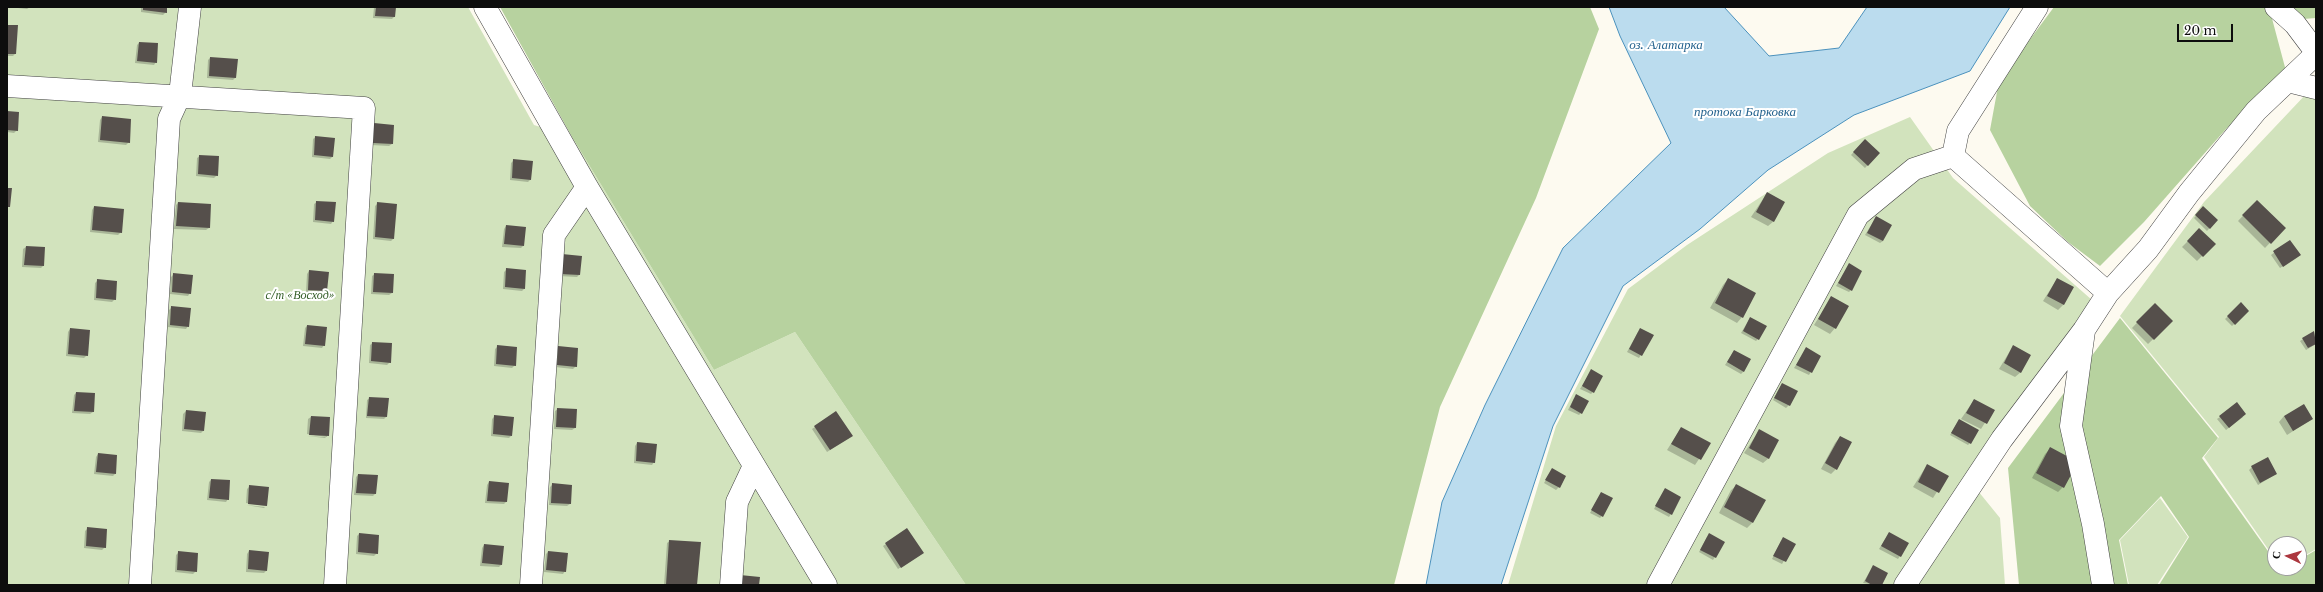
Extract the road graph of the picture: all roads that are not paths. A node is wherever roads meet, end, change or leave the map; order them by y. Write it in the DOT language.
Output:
graph roads {
  1 [pos="190,7"];
  2 [pos="485,7"];
  3 [pos="2037,7"];
  4 [pos="2276,7"];
  5 [pos="2316,53"];
  6 [pos="2288,81"];
  7 [pos="7,86"];
  8 [pos="2316,88"];
  9 [pos="180,95"];
  10 [pos="1953,156"];
  11 [pos="587,187"];
  12 [pos="2108,294"];
  13 [pos="2084,330"];
  14 [pos="754,466"];
  15 [pos="140,585"];
  16 [pos="335,585"];
  17 [pos="531,585"];
  18 [pos="731,585"];
  19 [pos="826,585"];
  20 [pos="1658,585"];
  21 [pos="1905,585"];
  22 [pos="2103,585"];
  1 -- 9 [label="street"];
  2 -- 11 [label="street"];
  3 -- 10 [label="street"];
  4 -- 5 [label="street"];
  5 -- 6 [label="street"];
  6 -- 8 [label="street"];
  6 -- 12 [label="street"];
  7 -- 9 [label="street"];
  9 -- 15 [label="street"];
  9 -- 16 [label="street"];
  10 -- 12 [label="street"];
  10 -- 20 [label="street"];
  11 -- 14 [label="street"];
  11 -- 17 [label="street"];
  12 -- 13 [label="street"];
  13 -- 21 [label="street"];
  13 -- 22 [label="street"];
  14 -- 18 [label="street"];
  14 -- 19 [label="street"];
}
